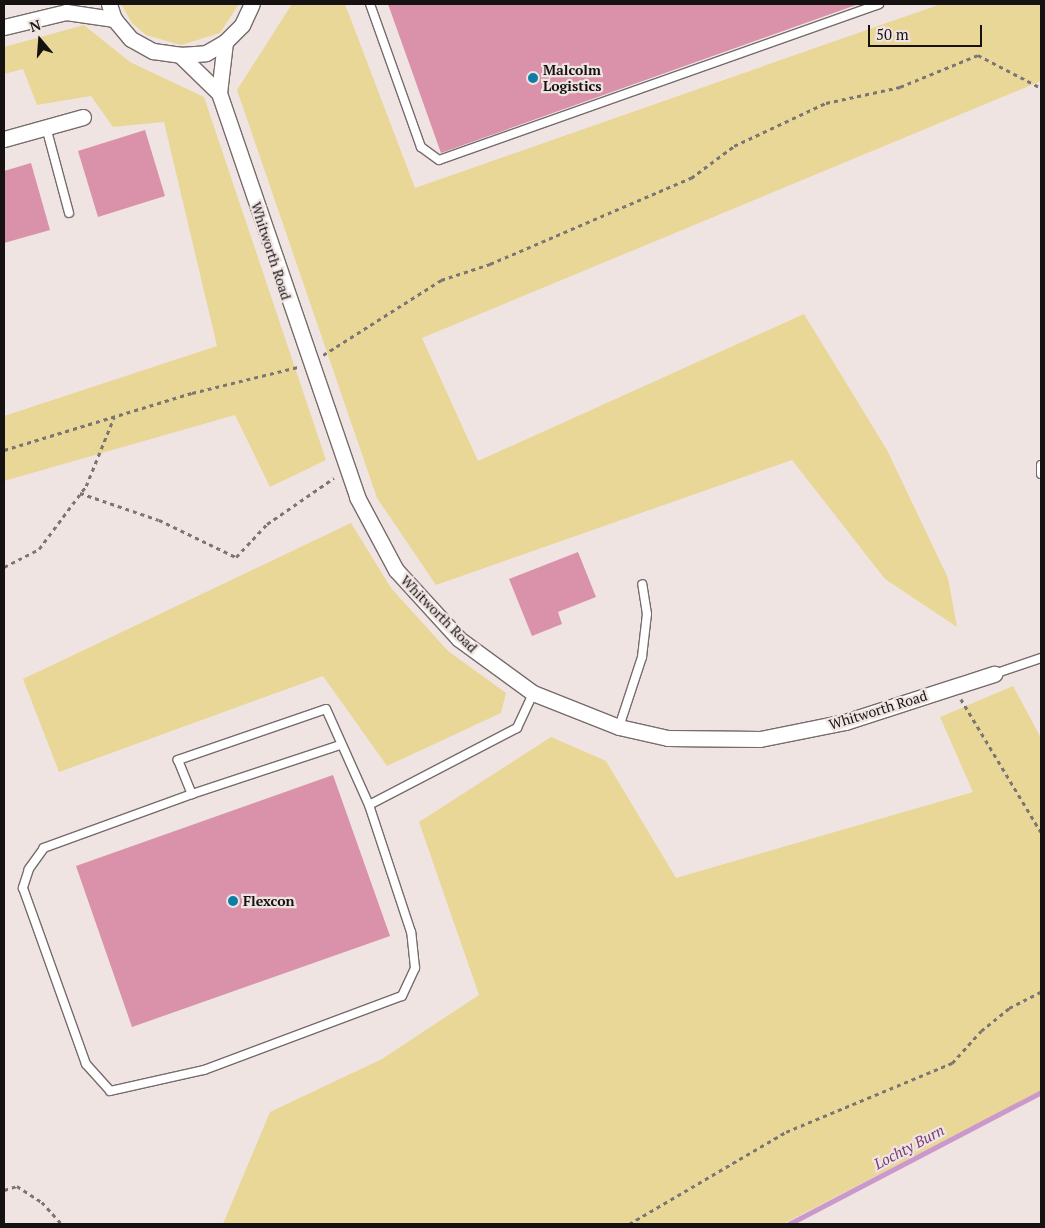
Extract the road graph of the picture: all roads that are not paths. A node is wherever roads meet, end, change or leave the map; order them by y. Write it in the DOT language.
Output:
graph roads {
  1 [pos="109,4"];
  2 [pos="252,4"];
  3 [pos="370,4"];
  4 [pos="879,4"];
  5 [pos="71,8"];
  6 [pos="114,19"];
  7 [pos="4,28"];
  8 [pos="225,42"];
  9 [pos="180,56"];
  10 [pos="219,93"];
  11 [pos="83,117"];
  12 [pos="46,127"];
  13 [pos="4,139"];
  14 [pos="69,213"];
  15 [pos="1041,465"];
  16 [pos="1041,474"];
  17 [pos="642,584"];
  18 [pos="1041,658"];
  19 [pos="994,674"];
  20 [pos="533,693"];
  21 [pos="619,727"];
  22 [pos="340,744"];
  23 [pos="192,794"];
  24 [pos="369,805"];
  1 -- 6 [label="street"];
  2 -- 8 [label="street"];
  3 -- 4 [label="lane"];
  5 -- 6 [label="street"];
  5 -- 7 [label="street"];
  6 -- 9 [label="street"];
  8 -- 9 [label="street"];
  8 -- 10 [label="street, Whitworth Road"];
  9 -- 10 [label="street, Whitworth Road"];
  10 -- 20 [label="street, Whitworth Road"];
  11 -- 12 [label="street"];
  12 -- 13 [label="street"];
  12 -- 14 [label="lane"];
  15 -- 16 [label="lane"];
  17 -- 21 [label="lane"];
  18 -- 19 [label="lane"];
  19 -- 21 [label="street, Whitworth Road"];
  20 -- 21 [label="street, Whitworth Road"];
  20 -- 24 [label="lane"];
  22 -- 23 [label="lane"];
  22 -- 23 [label="lane"];
  22 -- 24 [label="lane"];
  23 -- 24 [label="lane"];
}
